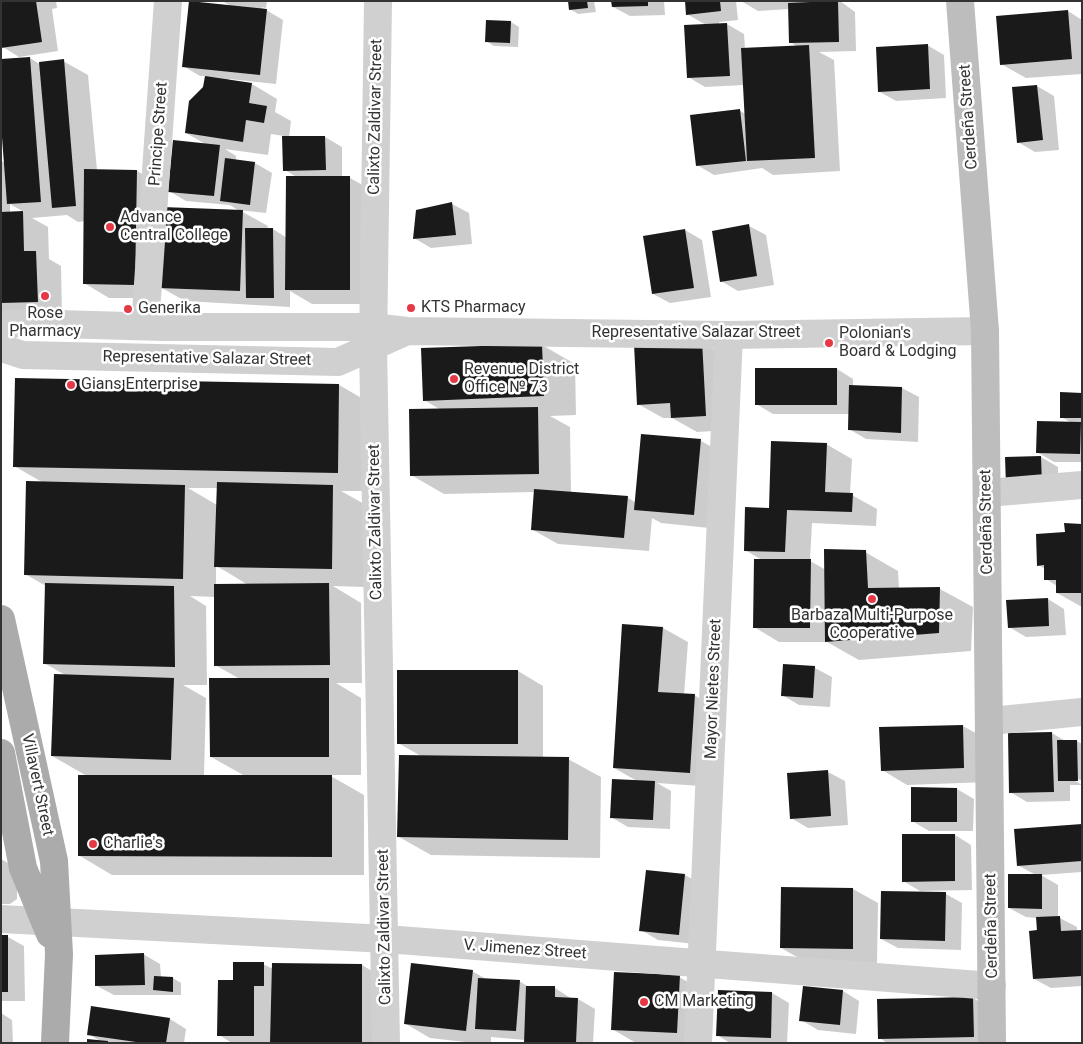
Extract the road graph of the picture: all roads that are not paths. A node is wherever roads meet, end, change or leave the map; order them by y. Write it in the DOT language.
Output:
graph roads {
  1 [pos="168,1"];
  2 [pos="378,1"];
  3 [pos="960,1"];
  4 [pos="1,325"];
  5 [pos="145,326"];
  6 [pos="985,331"];
  7 [pos="729,335"];
  8 [pos="373,336"];
  9 [pos="1,348"];
  10 [pos="1082,485"];
  11 [pos="987,493"];
  12 [pos="1,618"];
  13 [pos="1082,712"];
  14 [pos="990,720"];
  15 [pos="1,752"];
  16 [pos="1,919"];
  17 [pos="51,920"];
  18 [pos="386,939"];
  19 [pos="702,964"];
  20 [pos="992,986"];
  21 [pos="55,1043"];
  22 [pos="386,1043"];
  23 [pos="698,1043"];
  24 [pos="992,1043"];
  1 -- 5 [label="street, Principe Street"];
  2 -- 8 [label="street, Calixto Zaldivar Street"];
  3 -- 6 [label="main road, Cerdeña Street"];
  4 -- 5 [label="street, Representative Salazar Street"];
  5 -- 8 [label="street, Representative Salazar Street"];
  6 -- 7 [label="street, Representative Salazar Street"];
  6 -- 11 [label="main road, Cerdeña Street"];
  7 -- 8 [label="street, Representative Salazar Street"];
  7 -- 19 [label="street, Mayor Nietes Street"];
  8 -- 9 [label="street, Representative Salazar Street"];
  8 -- 18 [label="street, Calixto Zaldivar Street"];
  10 -- 11 [label="street"];
  11 -- 14 [label="main road, Cerdeña Street"];
  12 -- 17 [label="main road, Villavert Street"];
  13 -- 14 [label="street"];
  14 -- 20 [label="main road, Cerdeña Street"];
  15 -- 17 [label="main road, Villavert Street"];
  16 -- 17 [label="street, V. Jimenez Street"];
  17 -- 18 [label="street, V. Jimenez Street"];
  17 -- 21 [label="main road, Villavert Street"];
  18 -- 19 [label="street, V. Jimenez Street"];
  18 -- 22 [label="street, Calixto Zaldivar Street"];
  19 -- 20 [label="street, V. Jimenez Street"];
  19 -- 23 [label="street, Mayor Nietes Street"];
  20 -- 24 [label="main road, Cerdeña Street"];
}
